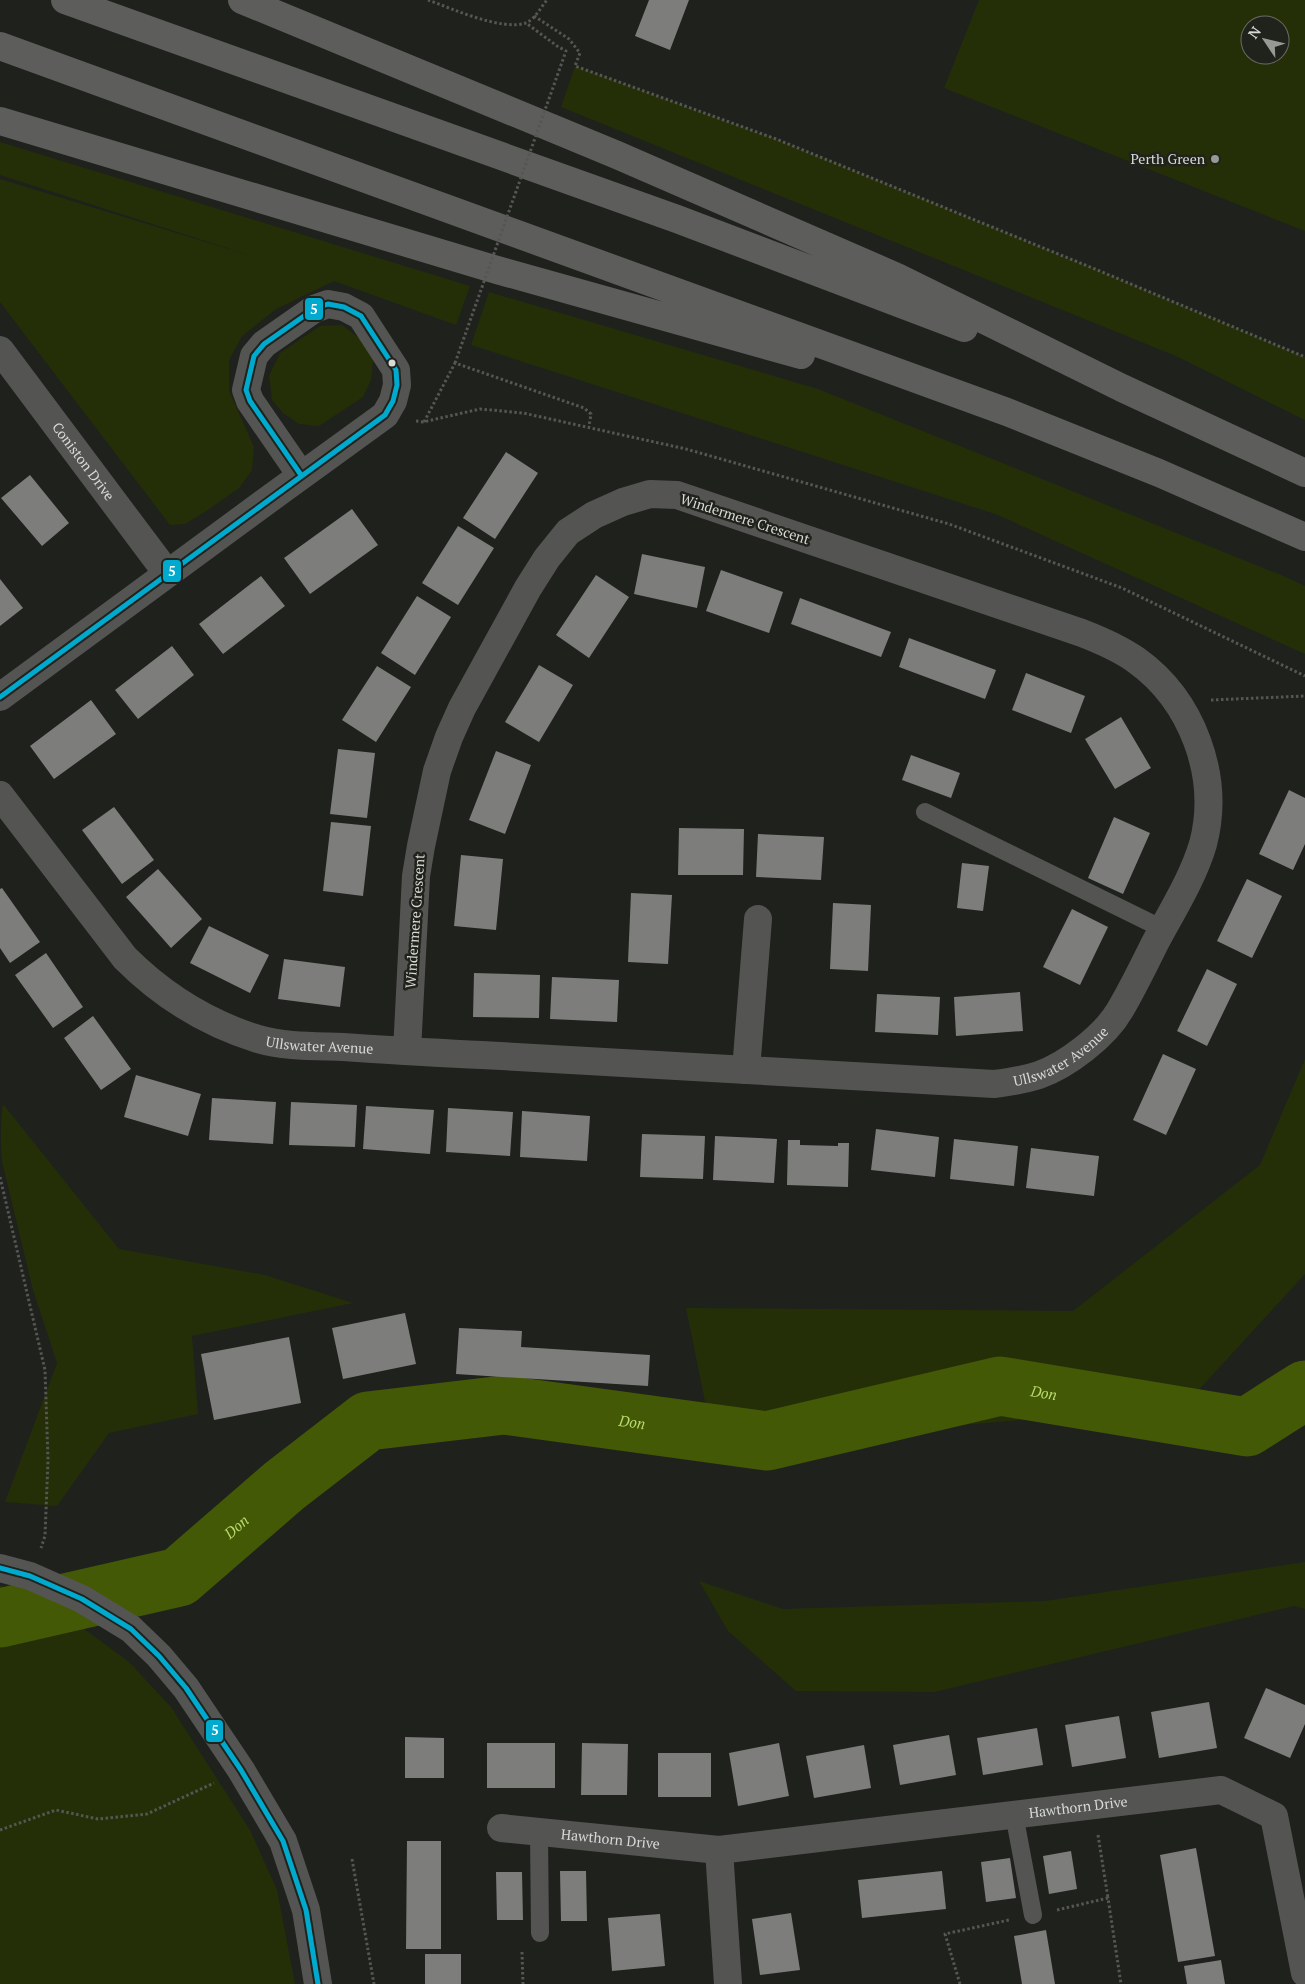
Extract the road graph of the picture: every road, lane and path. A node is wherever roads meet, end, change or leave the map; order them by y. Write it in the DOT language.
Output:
graph roads {
  1 [pos="65,0"];
  2 [pos="242,0"];
  3 [pos="428,0"];
  4 [pos="547,0"];
  5 [pos="534,16"];
  6 [pos="526,23"];
  7 [pos="0,46"];
  8 [pos="0,120"];
  9 [pos="0,350"];
  10 [pos="1305,356"];
  11 [pos="455,363"];
  12 [pos="1122,388"];
  13 [pos="1007,412"];
  14 [pos="385,415"];
  15 [pos="424,422"];
  16 [pos="589,426"];
  17 [pos="1305,472"];
  18 [pos="302,475"];
  19 [pos="1305,538"];
  20 [pos="167,573"];
  21 [pos="1305,676"];
  22 [pos="1305,696"];
  23 [pos="0,697"];
  24 [pos="1177,701"];
  25 [pos="1208,785"];
  26 [pos="0,794"];
  27 [pos="925,812"];
  28 [pos="758,919"];
  29 [pos="1163,929"];
  30 [pos="407,1051"];
  31 [pos="746,1070"];
  32 [pos="0,1177"];
  33 [pos="0,1568"];
  34 [pos="30,1576"];
  35 [pos="241,1770"];
  36 [pos="1093,1805"];
  37 [pos="1014,1814"];
  38 [pos="501,1828"];
  39 [pos="0,1830"];
  40 [pos="539,1832"];
  41 [pos="719,1850"];
  42 [pos="352,1859"];
  43 [pos="1108,1898"];
  44 [pos="1033,1915"];
  45 [pos="540,1933"];
  46 [pos="1305,1973"];
  47 [pos="318,1984"];
  48 [pos="374,1984"];
  49 [pos="728,1984"];
  1 -- 12 [label="highway"];
  2 -- 12 [label="highway"];
  3 -- 6 [label="path"];
  4 -- 5 [label="path"];
  5 -- 6 [label="path"];
  5 -- 10 [label="path"];
  6 -- 11 [label="path, bridge"];
  7 -- 13 [label="highway"];
  8 -- 13 [label="highway"];
  9 -- 20 [label="street, Coniston Drive"];
  11 -- 15 [label="path"];
  11 -- 16 [label="path"];
  12 -- 17 [label="highway"];
  13 -- 19 [label="highway"];
  14 -- 15 [label="path"];
  14 -- 18 [label="street"];
  14 -- 18 [label="street"];
  15 -- 16 [label="path"];
  16 -- 21 [label="path"];
  18 -- 20 [label="street"];
  20 -- 23 [label="street"];
  22 -- 24 [label="path"];
  24 -- 25 [label="street, Windermere Crescent"];
  24 -- 30 [label="street, Windermere Crescent"];
  25 -- 29 [label="street, Ullswater Avenue"];
  26 -- 30 [label="street, Ullswater Avenue"];
  27 -- 29 [label="lane"];
  28 -- 31 [label="street"];
  29 -- 31 [label="street, Ullswater Avenue"];
  30 -- 31 [label="street, Ullswater Avenue"];
  32 -- 34 [label="path"];
  33 -- 34 [label="street"];
  34 -- 35 [label="street"];
  35 -- 39 [label="path"];
  35 -- 47 [label="street"];
  36 -- 37 [label="street, Hawthorn Drive"];
  36 -- 43 [label="path"];
  36 -- 46 [label="street, Hawthorn Drive"];
  37 -- 41 [label="street, Hawthorn Drive"];
  37 -- 44 [label="lane"];
  38 -- 40 [label="street, Hawthorn Drive"];
  40 -- 41 [label="street, Hawthorn Drive"];
  40 -- 45 [label="lane"];
  41 -- 49 [label="street"];
  42 -- 48 [label="path"];
}
